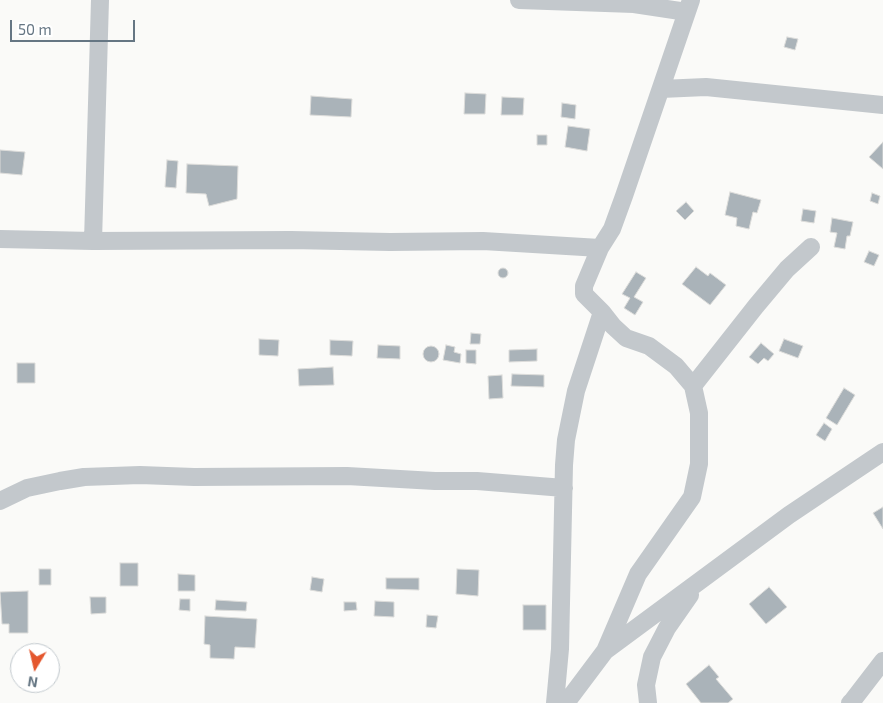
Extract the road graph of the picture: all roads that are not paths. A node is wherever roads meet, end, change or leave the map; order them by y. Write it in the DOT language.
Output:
graph roads {
  1 [pos="102,0"];
  2 [pos="519,0"];
  3 [pos="689,6"];
  4 [pos="661,90"];
  5 [pos="883,105"];
  6 [pos="0,239"];
  7 [pos="93,241"];
  8 [pos="811,247"];
  9 [pos="600,248"];
  10 [pos="602,312"];
  11 [pos="693,386"];
  12 [pos="883,452"];
  13 [pos="564,488"];
  14 [pos="0,501"];
  15 [pos="700,582"];
  16 [pos="605,651"];
  17 [pos="883,661"];
  18 [pos="555,703"];
  19 [pos="566,703"];
  20 [pos="648,703"];
  21 [pos="850,703"];
  1 -- 7 [label="street"];
  2 -- 3 [label="street"];
  3 -- 4 [label="street"];
  4 -- 5 [label="street"];
  4 -- 9 [label="street"];
  6 -- 7 [label="street"];
  7 -- 9 [label="street"];
  8 -- 11 [label="street"];
  9 -- 10 [label="street"];
  10 -- 11 [label="street"];
  10 -- 13 [label="street"];
  11 -- 16 [label="street"];
  12 -- 15 [label="street"];
  13 -- 14 [label="street"];
  13 -- 18 [label="street"];
  15 -- 16 [label="street"];
  15 -- 20 [label="street"];
  16 -- 19 [label="street"];
  17 -- 21 [label="street"];
}
